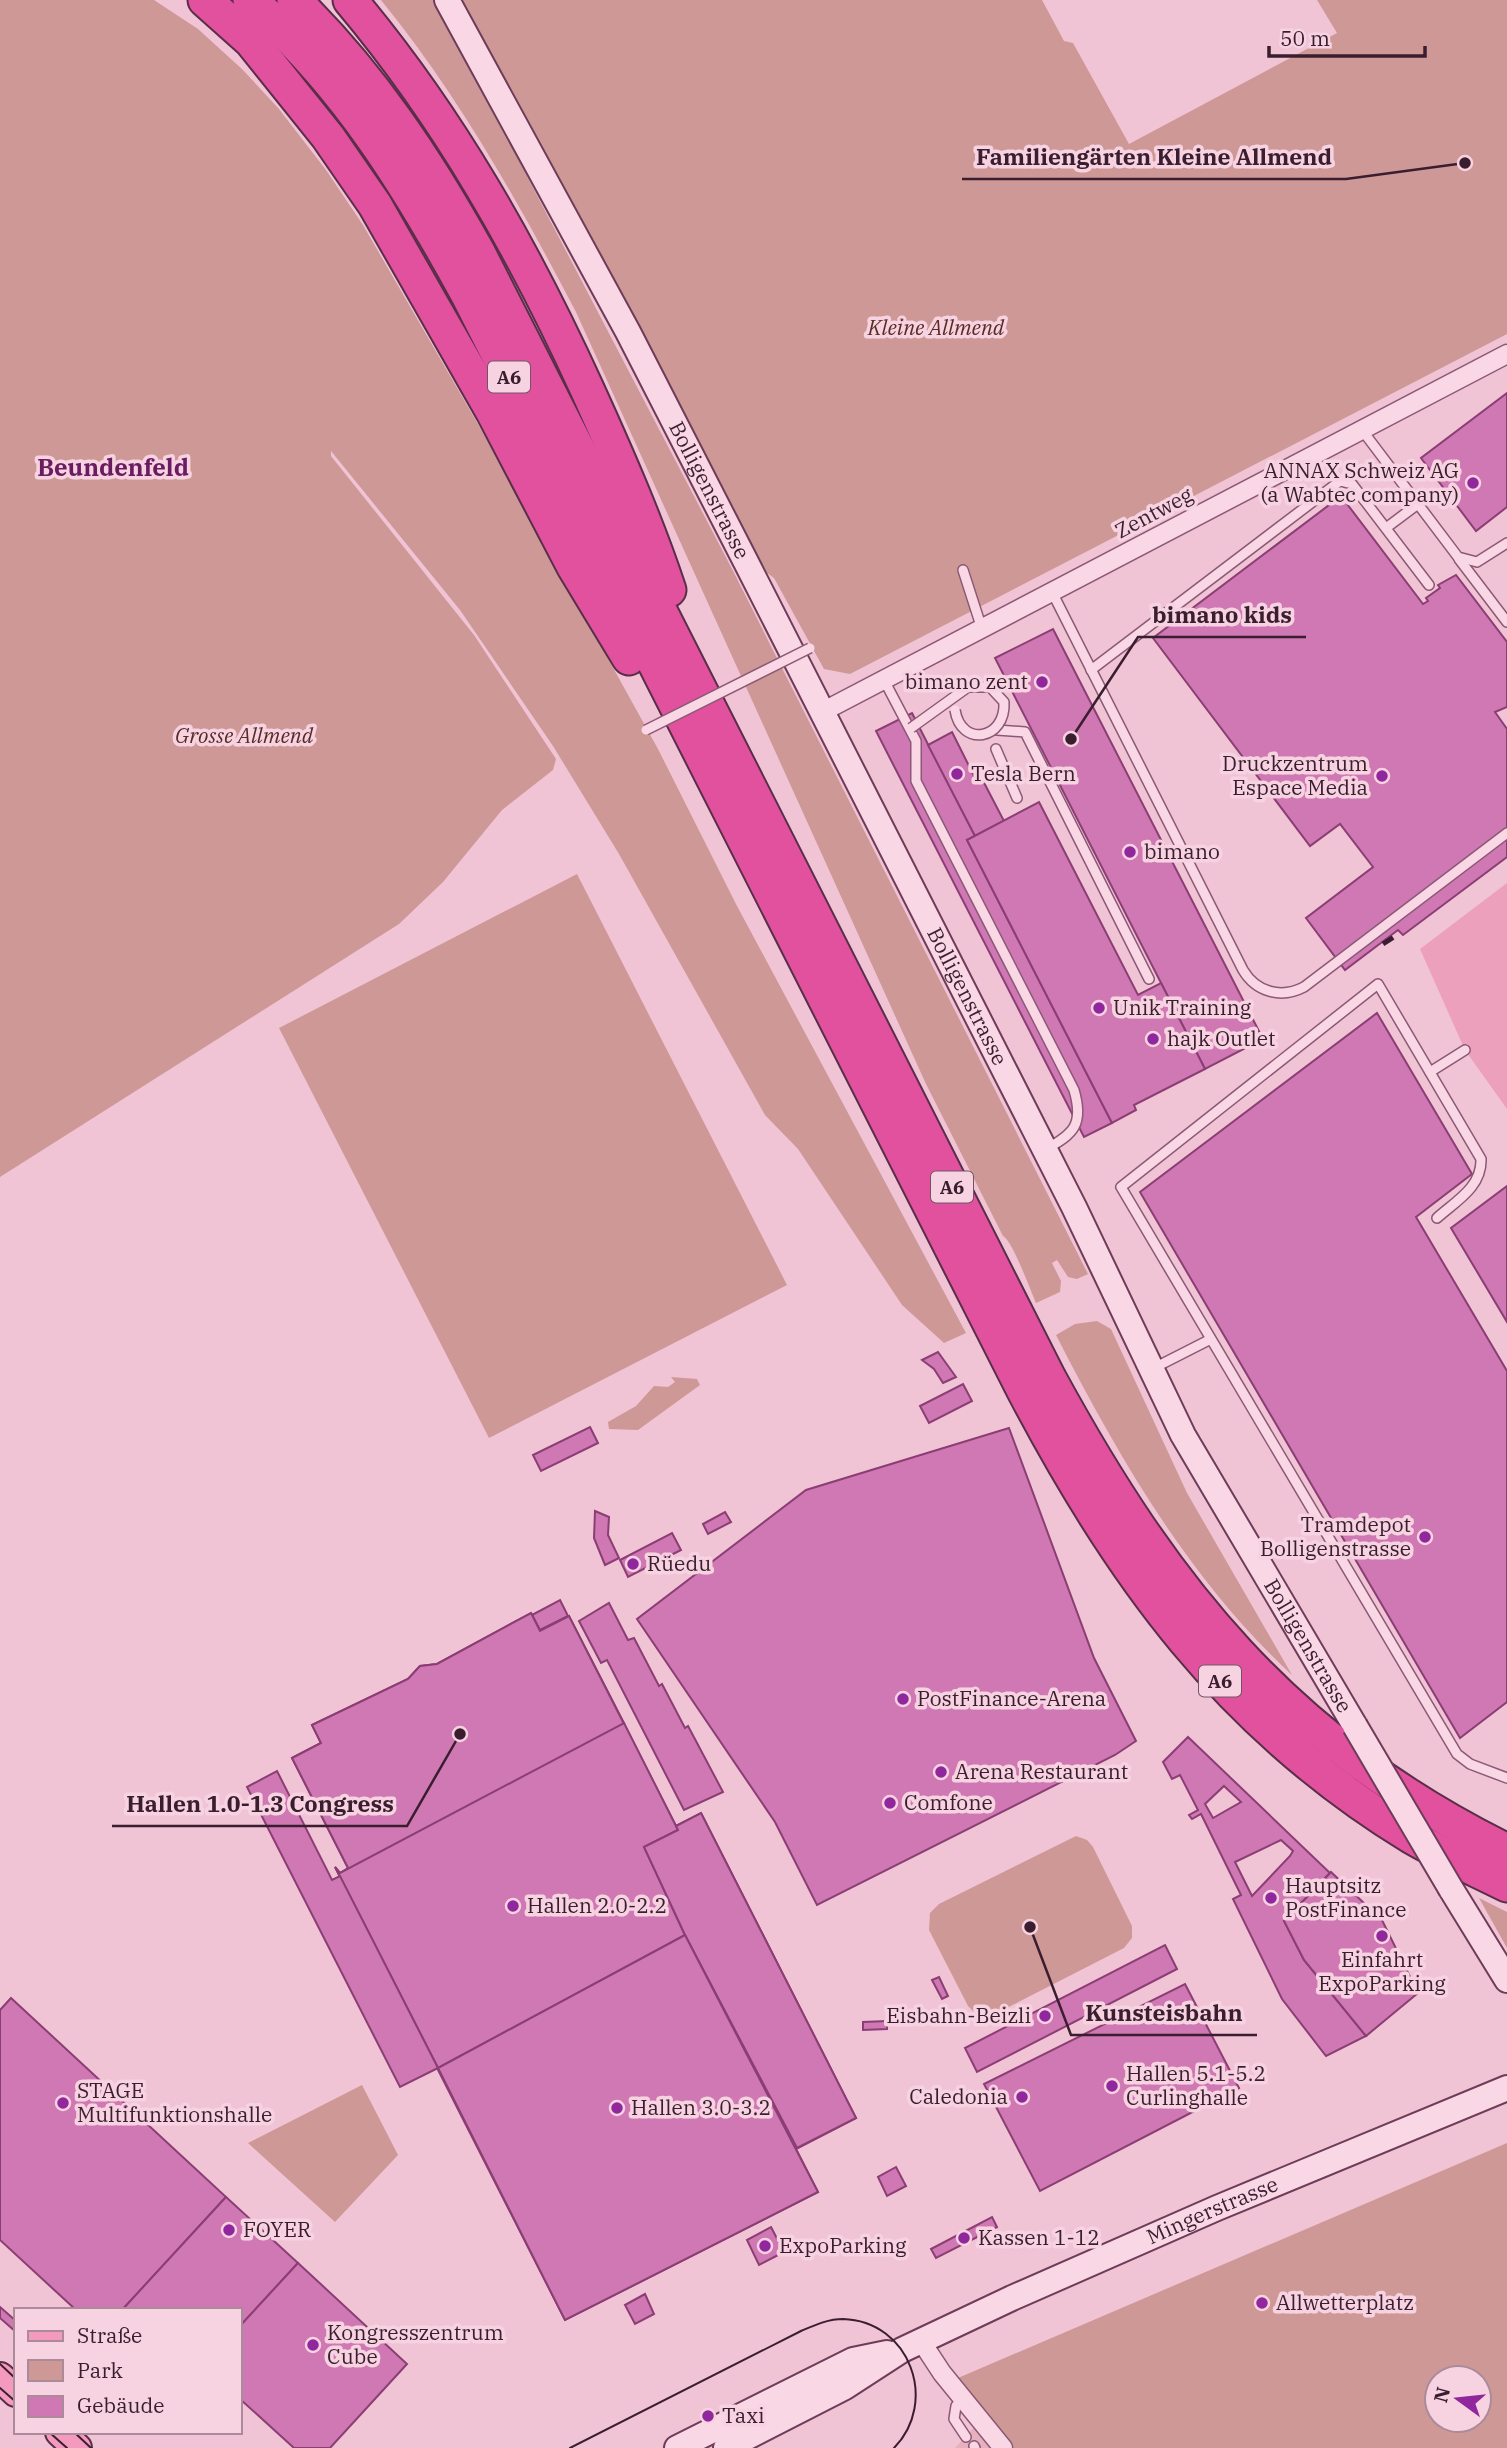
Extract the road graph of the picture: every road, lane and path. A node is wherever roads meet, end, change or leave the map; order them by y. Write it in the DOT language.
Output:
graph roads {
  1 [pos="179,0"];
  2 [pos="205,0"];
  3 [pos="250,0"];
  4 [pos="294,0"];
  5 [pos="350,0"];
  6 [pos="447,0"];
  7 [pos="279,79"];
  8 [pos="1507,354"];
  9 [pos="1362,430"];
  10 [pos="1418,504"];
  11 [pos="1386,528"];
  12 [pos="1507,543"];
  13 [pos="1458,557"];
  14 [pos="963,570"];
  15 [pos="1429,585"];
  16 [pos="1052,592"];
  17 [pos="1507,622"];
  18 [pos="982,629"];
  19 [pos="810,648"];
  20 [pos="1091,670"];
  21 [pos="884,680"];
  22 [pos="702,692"];
  23 [pos="955,710"];
  24 [pos="822,712"];
  25 [pos="911,728"];
  26 [pos="646,730"];
  27 [pos="997,730"];
  28 [pos="996,748"];
  29 [pos="716,788"];
  30 [pos="1017,798"];
  31 [pos="1507,833"];
  32 [pos="1149,979"];
  33 [pos="1465,1051"];
  34 [pos="1430,1072"];
  35 [pos="1044,1150"];
  36 [pos="1437,1218"];
  37 [pos="1209,1340"];
  38 [pos="1151,1370"];
  39 [pos="1507,1778"];
  40 [pos="1507,1851"];
  41 [pos="1507,1885"];
  42 [pos="1499,1958"];
  43 [pos="1507,1980"];
  44 [pos="1507,2088"];
  45 [pos="911,2345"];
  46 [pos="0,2378"];
  47 [pos="14,2390"];
  48 [pos="962,2399"];
  49 [pos="62,2434"];
  50 [pos="966,2437"];
  51 [pos="77,2448"];
  52 [pos="677,2448"];
  53 [pos="726,2448"];
  54 [pos="1003,2448"];
  1 -- 7 [label="highway"];
  2 -- 7 [label="highway"];
  3 -- 29 [label="highway, A6"];
  4 -- 22 [label="highway, A6"];
  5 -- 22 [label="highway"];
  6 -- 24 [label="main road, Bolligenstrasse"];
  7 -- 29 [label="highway"];
  8 -- 9 [label="street, Zentweg"];
  9 -- 10 [label="lane"];
  9 -- 16 [label="street, Zentweg"];
  10 -- 11 [label="lane"];
  10 -- 13 [label="lane"];
  11 -- 15 [label="lane"];
  11 -- 20 [label="lane"];
  12 -- 13 [label="lane"];
  13 -- 17 [label="lane"];
  14 -- 18 [label="lane"];
  16 -- 18 [label="street, Zentweg"];
  16 -- 20 [label="lane"];
  18 -- 21 [label="street, Zentweg"];
  19 -- 26 [label="lane, bridge"];
  20 -- 31 [label="lane"];
  21 -- 24 [label="street, Zentweg"];
  21 -- 25 [label="lane"];
  22 -- 40 [label="highway, A6"];
  23 -- 25 [label="lane, bridge"];
  24 -- 35 [label="main road, Bolligenstrasse"];
  25 -- 35 [label="lane"];
  27 -- 32 [label="lane"];
  28 -- 30 [label="lane"];
  29 -- 41 [label="highway, A6"];
  33 -- 34 [label="lane"];
  34 -- 36 [label="lane"];
  34 -- 37 [label="lane"];
  35 -- 38 [label="main road, Bolligenstrasse"];
  37 -- 38 [label="lane"];
  37 -- 39 [label="lane"];
  38 -- 42 [label="main road, Bolligenstrasse, bridge"];
  42 -- 43 [label="main road, Bolligenstrasse"];
  44 -- 45 [label="main road, Mingerstrasse"];
  45 -- 48 [label="street"];
  45 -- 52 [label="main road, Mingerstrasse"];
  45 -- 53 [label="main road, Mingerstrasse"];
  46 -- 47 [label="main road"];
  48 -- 50 [label="lane"];
  48 -- 54 [label="street"];
  49 -- 51 [label="main road"];
}
